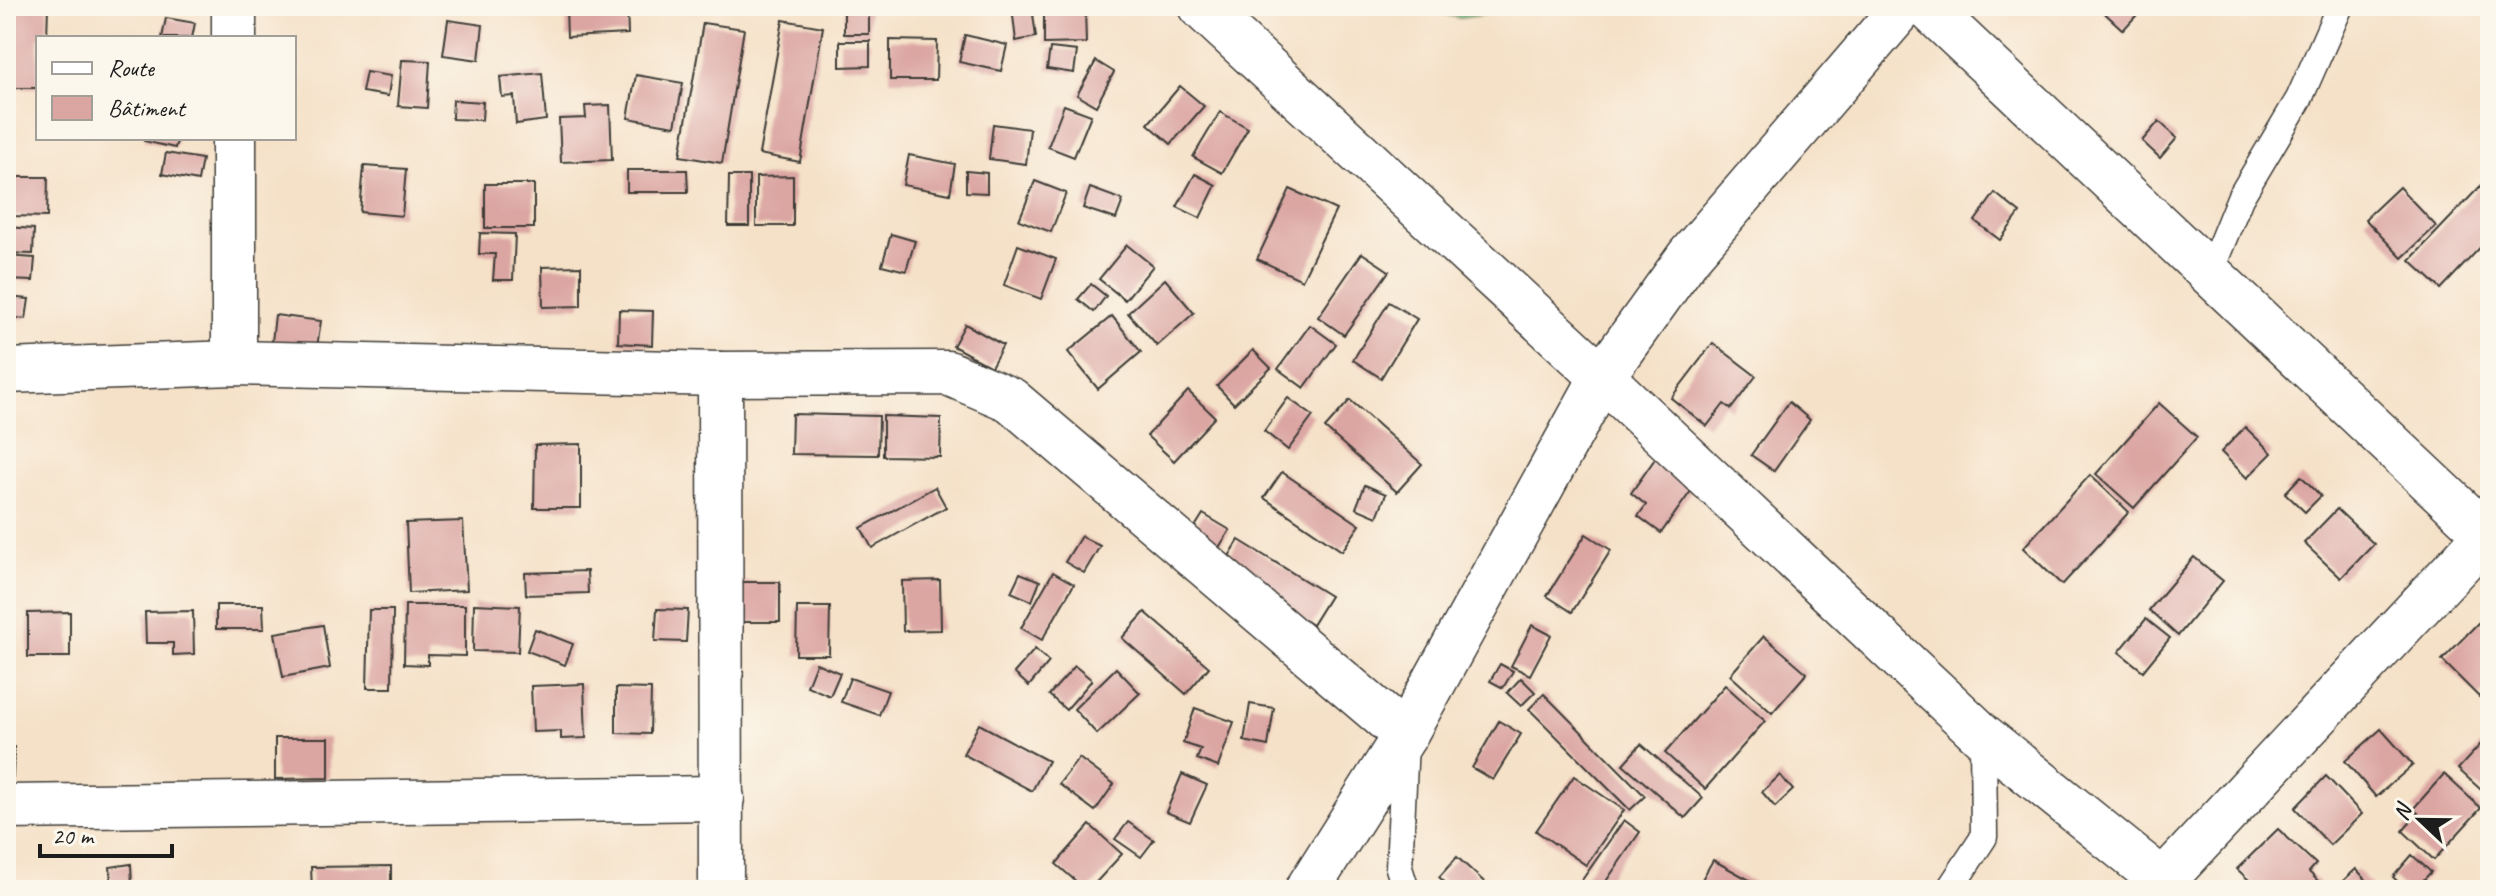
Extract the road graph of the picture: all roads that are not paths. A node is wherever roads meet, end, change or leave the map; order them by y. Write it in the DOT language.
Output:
graph roads {
  1 [pos="234,6"];
  2 [pos="1200,6"];
  3 [pos="1904,6"];
  4 [pos="1926,6"];
  5 [pos="2340,6"];
  6 [pos="234,36"];
  7 [pos="234,140"];
  8 [pos="2209,274"];
  9 [pos="234,363"];
  10 [pos="6,371"];
  11 [pos="720,374"];
  12 [pos="1602,377"];
  13 [pos="2488,533"];
  14 [pos="1405,735"];
  15 [pos="1983,736"];
  16 [pos="722,798"];
  17 [pos="6,807"];
  18 [pos="2167,886"];
  19 [pos="721,890"];
  20 [pos="1307,890"];
  21 [pos="1406,890"];
  22 [pos="1949,890"];
  1 -- 6 [label="street"];
  2 -- 12 [label="street"];
  3 -- 12 [label="street"];
  4 -- 8 [label="street"];
  5 -- 8 [label="lane"];
  7 -- 9 [label="street"];
  8 -- 13 [label="street"];
  9 -- 10 [label="street"];
  9 -- 11 [label="street"];
  11 -- 14 [label="street"];
  11 -- 16 [label="street"];
  12 -- 14 [label="street"];
  12 -- 15 [label="street"];
  13 -- 18 [label="street"];
  14 -- 20 [label="street"];
  14 -- 21 [label="lane"];
  15 -- 18 [label="street"];
  15 -- 22 [label="lane"];
  16 -- 17 [label="street"];
  16 -- 19 [label="street"];
}
